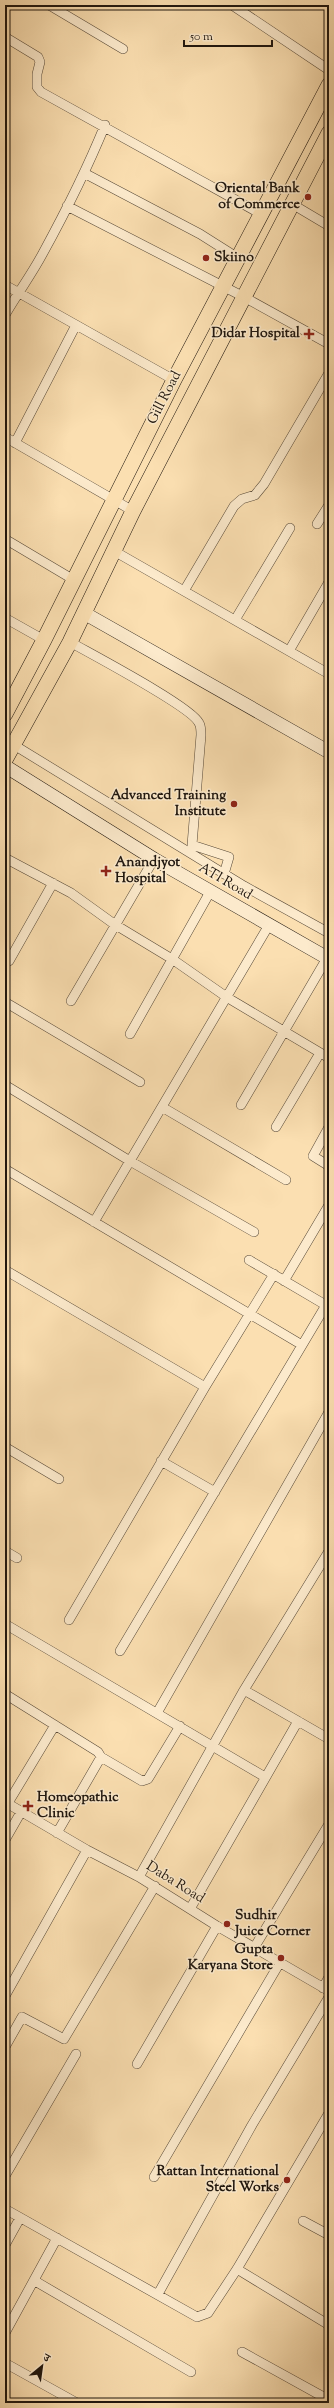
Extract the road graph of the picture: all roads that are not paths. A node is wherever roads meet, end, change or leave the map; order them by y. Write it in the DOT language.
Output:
graph roads {
  1 [pos="49,5"];
  2 [pos="232,5"];
  3 [pos="5,37"];
  4 [pos="123,49"];
  5 [pos="329,70"];
  6 [pos="329,85"];
  7 [pos="105,125"];
  8 [pos="329,133"];
  9 [pos="84,173"];
  10 [pos="292,204"];
  11 [pos="67,206"];
  12 [pos="261,214"];
  13 [pos="329,226"];
  14 [pos="238,258"];
  15 [pos="5,285"];
  16 [pos="224,287"];
  17 [pos="18,292"];
  18 [pos="244,297"];
  19 [pos="5,316"];
  20 [pos="76,325"];
  21 [pos="329,344"];
  22 [pos="329,373"];
  23 [pos="174,380"];
  24 [pos="5,437"];
  25 [pos="15,443"];
  26 [pos="113,500"];
  27 [pos="329,505"];
  28 [pos="133,511"];
  29 [pos="317,524"];
  30 [pos="290,528"];
  31 [pos="5,539"];
  32 [pos="114,550"];
  33 [pos="74,580"];
  34 [pos="329,582"];
  35 [pos="184,591"];
  36 [pos="84,613"];
  37 [pos="5,618"];
  38 [pos="235,620"];
  39 [pos="44,640"];
  40 [pos="70,642"];
  41 [pos="289,651"];
  42 [pos="329,674"];
  43 [pos="5,714"];
  44 [pos="14,745"];
  45 [pos="329,752"];
  46 [pos="5,760"];
  47 [pos="5,766"];
  48 [pos="5,858"];
  49 [pos="154,859"];
  50 [pos="224,874"];
  51 [pos="53,883"];
  52 [pos="210,892"];
  53 [pos="269,925"];
  54 [pos="116,926"];
  55 [pos="329,933"];
  56 [pos="172,959"];
  57 [pos="328,959"];
  58 [pos="9,962"];
  59 [pos="228,998"];
  60 [pos="71,1001"];
  61 [pos="5,1002"];
  62 [pos="284,1031"];
  63 [pos="130,1034"];
  64 [pos="320,1053"];
  65 [pos="329,1058"];
  66 [pos="140,1082"];
  67 [pos="5,1085"];
  68 [pos="241,1105"];
  69 [pos="162,1107"];
  70 [pos="276,1127"];
  71 [pos="329,1127"];
  72 [pos="130,1161"];
  73 [pos="329,1166"];
  74 [pos="5,1169"];
  75 [pos="286,1180"];
  76 [pos="329,1205"];
  77 [pos="94,1222"];
  78 [pos="254,1232"];
  79 [pos="249,1260"];
  80 [pos="5,1270"];
  81 [pos="274,1274"];
  82 [pos="284,1280"];
  83 [pos="328,1306"];
  84 [pos="249,1314"];
  85 [pos="302,1345"];
  86 [pos="204,1387"];
  87 [pos="329,1412"];
  88 [pos="5,1447"];
  89 [pos="161,1461"];
  90 [pos="59,1479"];
  91 [pos="214,1492"];
  92 [pos="5,1551"];
  93 [pos="329,1551"];
  94 [pos="17,1558"];
  95 [pos="69,1620"];
  96 [pos="5,1624"];
  97 [pos="120,1651"];
  98 [pos="244,1690"];
  99 [pos="5,1694"];
  100 [pos="157,1713"];
  101 [pos="298,1721"];
  102 [pos="55,1725"];
  103 [pos="180,1726"];
  104 [pos="329,1739"];
  105 [pos="214,1746"];
  106 [pos="101,1757"];
  107 [pos="265,1777"];
  108 [pos="7,1802"];
  109 [pos="21,1812"];
  110 [pos="329,1824"];
  111 [pos="57,1833"];
  112 [pos="5,1840"];
  113 [pos="87,1850"];
  114 [pos="139,1877"];
  115 [pos="155,1886"];
  116 [pos="190,1909"];
  117 [pos="217,1926"];
  118 [pos="254,1948"];
  119 [pos="279,1964"];
  120 [pos="329,1977"];
  121 [pos="326,1990"];
  122 [pos="5,1996"];
  123 [pos="329,1997"];
  124 [pos="5,2047"];
  125 [pos="76,2054"];
  126 [pos="137,2064"];
  127 [pos="329,2113"];
  128 [pos="5,2176"];
  129 [pos="154,2176"];
  130 [pos="5,2208"];
  131 [pos="20,2218"];
  132 [pos="303,2221"];
  133 [pos="329,2235"];
  134 [pos="57,2238"];
  135 [pos="5,2245"];
  136 [pos="237,2269"];
  137 [pos="35,2281"];
  138 [pos="158,2294"];
  139 [pos="329,2324"];
  140 [pos="5,2334"];
  141 [pos="242,2352"];
  142 [pos="5,2363"];
  143 [pos="191,2372"];
  144 [pos="329,2400"];
  145 [pos="77,2403"];
  1 -- 4 [label="street"];
  2 -- 5 [label="street"];
  3 -- 7 [label="street"];
  6 -- 12 [label="main road, Gill Road"];
  7 -- 9 [label="street"];
  7 -- 12 [label="street"];
  8 -- 10 [label="main road, Gill Road"];
  9 -- 11 [label="street"];
  9 -- 14 [label="street"];
  10 -- 13 [label="street"];
  10 -- 18 [label="main road, Gill Road"];
  11 -- 16 [label="street"];
  11 -- 17 [label="street"];
  12 -- 14 [label="main road, Gill Road"];
  14 -- 16 [label="main road, Gill Road"];
  15 -- 17 [label="street"];
  16 -- 18 [label="street"];
  16 -- 23 [label="main road, Gill Road"];
  17 -- 19 [label="street"];
  17 -- 20 [label="street"];
  18 -- 21 [label="street"];
  18 -- 28 [label="main road, Gill Road"];
  20 -- 23 [label="street"];
  20 -- 25 [label="street"];
  22 -- 35 [label="street"];
  23 -- 26 [label="main road, Gill Road"];
  24 -- 25 [label="street"];
  25 -- 26 [label="street"];
  26 -- 28 [label="street"];
  26 -- 33 [label="main road, Gill Road"];
  27 -- 29 [label="street"];
  28 -- 32 [label="main road, Gill Road"];
  30 -- 38 [label="street"];
  31 -- 33 [label="street"];
  32 -- 35 [label="street"];
  32 -- 36 [label="main road, Gill Road"];
  33 -- 39 [label="main road, Gill Road"];
  34 -- 41 [label="street"];
  35 -- 38 [label="street"];
  36 -- 40 [label="main road, Gill Road"];
  36 -- 45 [label="street"];
  37 -- 39 [label="street"];
  38 -- 41 [label="street"];
  39 -- 43 [label="main road, Gill Road"];
  40 -- 44 [label="main road, Gill Road"];
  40 -- 50 [label="street"];
  41 -- 42 [label="street"];
  44 -- 46 [label="main road, Gill Road"];
  44 -- 50 [label="street"];
  47 -- 49 [label="street, ATI Road"];
  48 -- 51 [label="street"];
  49 -- 52 [label="street, ATI Road"];
  49 -- 54 [label="street"];
  50 -- 55 [label="street"];
  51 -- 54 [label="street"];
  51 -- 58 [label="street"];
  52 -- 53 [label="street, ATI Road"];
  52 -- 56 [label="street"];
  53 -- 57 [label="street, ATI Road"];
  53 -- 59 [label="street"];
  54 -- 56 [label="street"];
  54 -- 60 [label="street"];
  56 -- 59 [label="street"];
  56 -- 63 [label="street"];
  57 -- 62 [label="street"];
  59 -- 62 [label="street"];
  59 -- 69 [label="street"];
  61 -- 66 [label="street"];
  62 -- 64 [label="street"];
  62 -- 68 [label="street"];
  64 -- 65 [label="street"];
  64 -- 70 [label="street"];
  67 -- 72 [label="street"];
  69 -- 72 [label="street"];
  69 -- 75 [label="street"];
  71 -- 73 [label="street"];
  72 -- 77 [label="street"];
  72 -- 78 [label="street"];
  74 -- 77 [label="street"];
  76 -- 82 [label="street"];
  77 -- 84 [label="street"];
  79 -- 81 [label="street"];
  80 -- 86 [label="street"];
  81 -- 82 [label="street"];
  81 -- 84 [label="street"];
  82 -- 83 [label="street"];
  83 -- 85 [label="street"];
  84 -- 85 [label="street"];
  84 -- 86 [label="street"];
  85 -- 91 [label="street"];
  86 -- 89 [label="street"];
  87 -- 100 [label="street"];
  88 -- 90 [label="street"];
  89 -- 91 [label="street"];
  89 -- 95 [label="street"];
  91 -- 97 [label="street"];
  92 -- 94 [label="street"];
  93 -- 98 [label="street"];
  96 -- 100 [label="street"];
  98 -- 101 [label="street"];
  98 -- 105 [label="street"];
  99 -- 102 [label="street"];
  100 -- 103 [label="street"];
  101 -- 104 [label="street"];
  101 -- 107 [label="street"];
  102 -- 106 [label="street"];
  102 -- 108 [label="street"];
  103 -- 105 [label="street"];
  103 -- 106 [label="street"];
  105 -- 107 [label="street"];
  105 -- 114 [label="street"];
  106 -- 111 [label="street"];
  107 -- 116 [label="street"];
  108 -- 109 [label="street, Daba Road"];
  109 -- 111 [label="street, Daba Road"];
  109 -- 112 [label="street"];
  110 -- 118 [label="street"];
  111 -- 113 [label="street, Daba Road"];
  113 -- 114 [label="street, Daba Road"];
  113 -- 122 [label="street"];
  114 -- 115 [label="street, Daba Road"];
  115 -- 116 [label="street, Daba Road"];
  115 -- 124 [label="street"];
  116 -- 117 [label="street, Daba Road"];
  117 -- 118 [label="street, Daba Road"];
  117 -- 126 [label="street"];
  118 -- 119 [label="street, Daba Road"];
  119 -- 121 [label="street, Daba Road"];
  119 -- 129 [label="street"];
  120 -- 121 [label="street"];
  123 -- 138 [label="street"];
  125 -- 128 [label="street"];
  127 -- 136 [label="street"];
  130 -- 131 [label="street"];
  131 -- 134 [label="street"];
  131 -- 135 [label="street"];
  132 -- 133 [label="street"];
  134 -- 137 [label="street"];
  134 -- 138 [label="street"];
  136 -- 138 [label="street"];
  136 -- 139 [label="street"];
  137 -- 140 [label="street"];
  137 -- 143 [label="street"];
  141 -- 144 [label="street"];
  142 -- 145 [label="street"];
}
